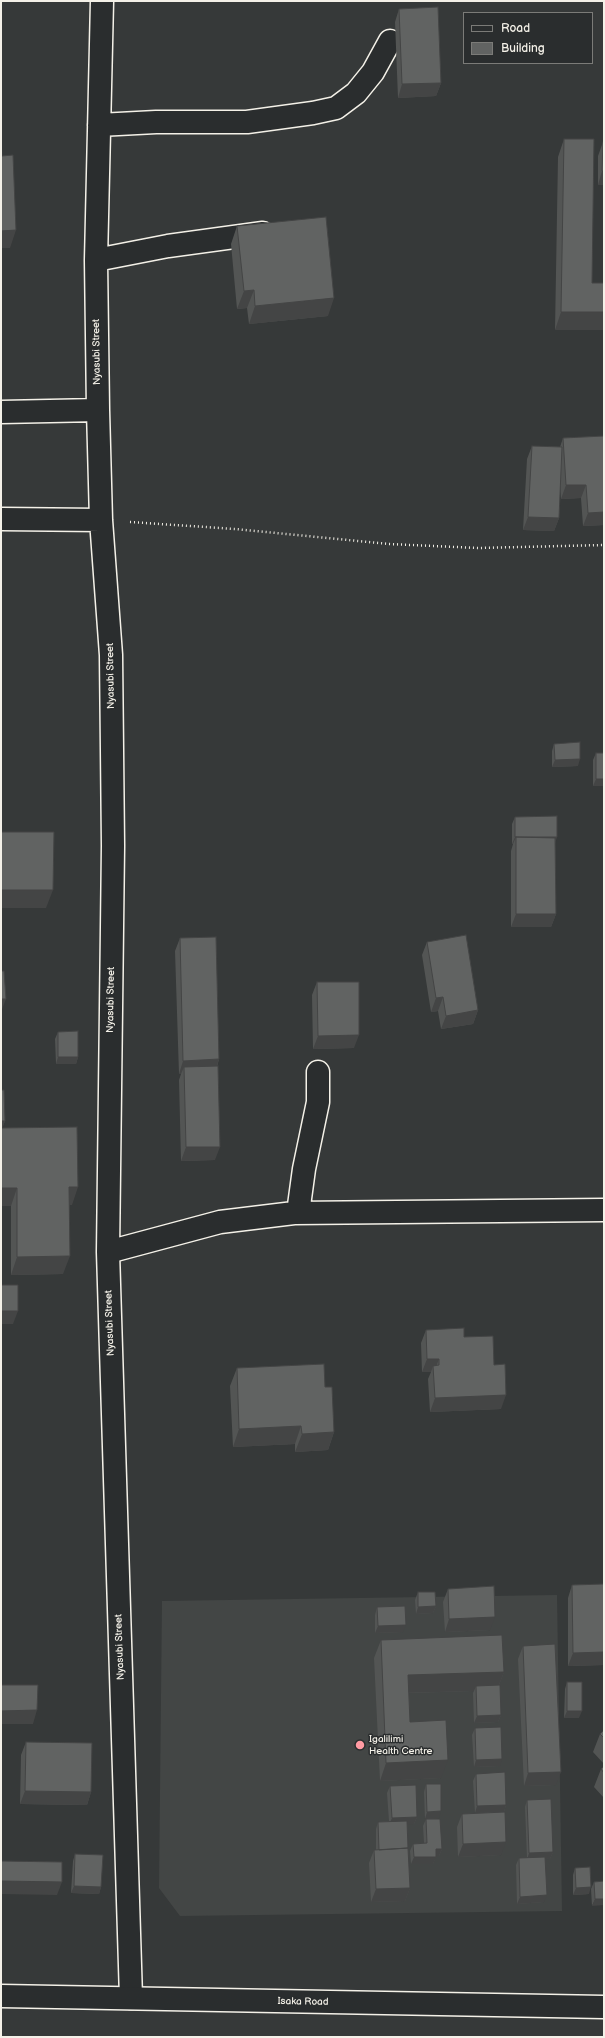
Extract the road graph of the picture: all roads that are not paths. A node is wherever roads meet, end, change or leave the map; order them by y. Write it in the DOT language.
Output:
graph roads {
  1 [pos="102,1"];
  2 [pos="390,41"];
  3 [pos="99,125"];
  4 [pos="285,231"];
  5 [pos="96,260"];
  6 [pos="98,410"];
  7 [pos="1,412"];
  8 [pos="1,519"];
  9 [pos="101,520"];
  10 [pos="318,1072"];
  11 [pos="604,1210"];
  12 [pos="298,1213"];
  13 [pos="108,1252"];
  14 [pos="1,1996"];
  15 [pos="131,1998"];
  16 [pos="604,2007"];
  1 -- 3 [label="street, Nyasubi Street"];
  2 -- 3 [label="street"];
  3 -- 5 [label="street, Nyasubi Street"];
  4 -- 5 [label="street"];
  5 -- 6 [label="street, Nyasubi Street"];
  6 -- 7 [label="street"];
  6 -- 9 [label="street, Nyasubi Street"];
  8 -- 9 [label="street"];
  9 -- 13 [label="street, Nyasubi Street"];
  10 -- 12 [label="street"];
  11 -- 12 [label="street"];
  12 -- 13 [label="street"];
  13 -- 15 [label="street, Nyasubi Street"];
  14 -- 15 [label="street, Isaka Road"];
  15 -- 16 [label="street, Isaka Road"];
}
